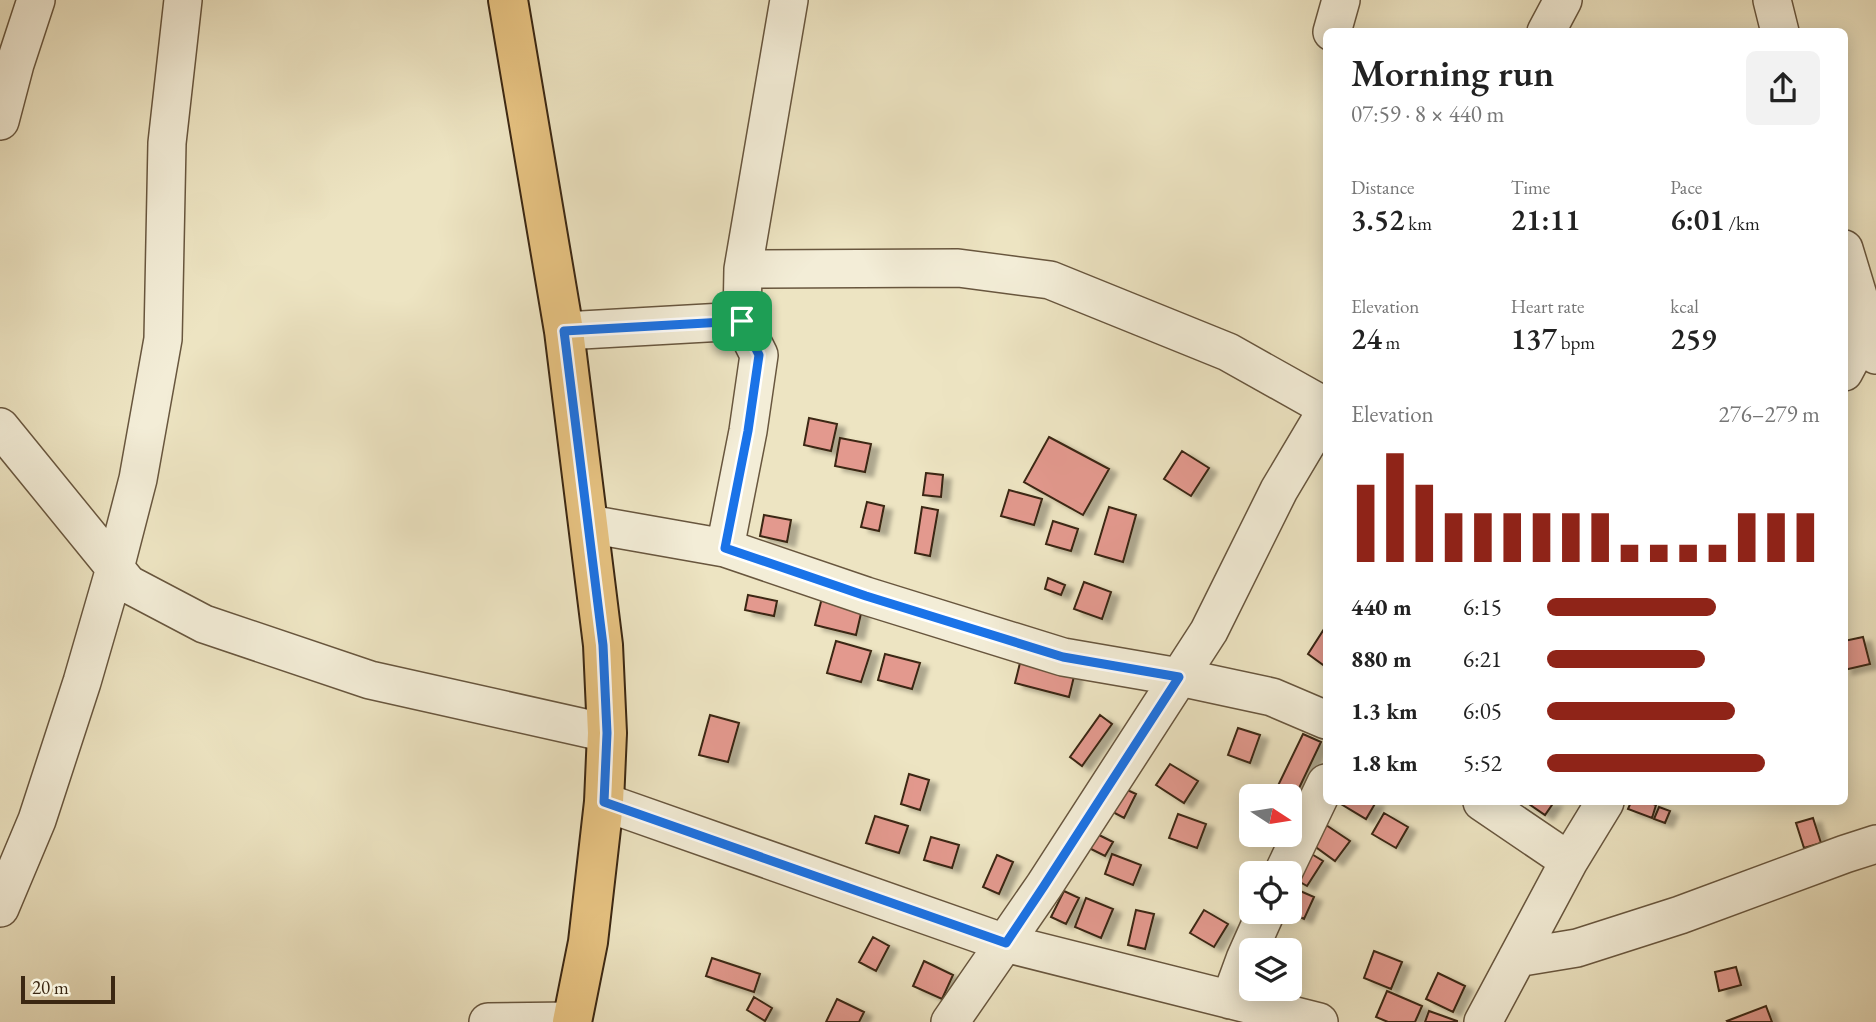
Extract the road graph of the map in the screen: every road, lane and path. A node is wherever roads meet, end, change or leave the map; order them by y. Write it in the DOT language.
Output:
graph roads {
  1 [pos="36,0"];
  2 [pos="183,0"];
  3 [pos="508,0"];
  4 [pos="789,0"];
  5 [pos="1341,0"];
  6 [pos="1563,0"];
  7 [pos="1772,0"];
  8 [pos="1333,28"];
  9 [pos="1548,28"];
  10 [pos="1779,28"];
  11 [pos="0,121"];
  12 [pos="1848,260"];
  13 [pos="743,270"];
  14 [pos="742,321"];
  15 [pos="564,331"];
  16 [pos="1873,331"];
  17 [pos="1848,366"];
  18 [pos="1323,407"];
  19 [pos="1323,414"];
  20 [pos="0,427"];
  21 [pos="589,524"];
  22 [pos="725,548"];
  23 [pos="115,568"];
  24 [pos="1179,677"];
  25 [pos="1323,719"];
  26 [pos="607,733"];
  27 [pos="1323,789"];
  28 [pos="604,802"];
  29 [pos="1486,805"];
  30 [pos="1603,805"];
  31 [pos="1876,844"];
  32 [pos="1289,861"];
  33 [pos="1569,862"];
  34 [pos="0,908"];
  35 [pos="1261,924"];
  36 [pos="1006,943"];
  37 [pos="1517,958"];
  38 [pos="1230,1000"];
  39 [pos="572,1021"];
  40 [pos="488,1022"];
  41 [pos="950,1022"];
  42 [pos="1318,1022"];
  43 [pos="1483,1022"];
  1 -- 11 [label="street"];
  2 -- 23 [label="street"];
  3 -- 15 [label="main road"];
  4 -- 13 [label="street"];
  5 -- 8 [label="street"];
  6 -- 9 [label="street"];
  7 -- 10 [label="street"];
  12 -- 16 [label="street"];
  13 -- 14 [label="street"];
  13 -- 18 [label="street"];
  14 -- 15 [label="street"];
  14 -- 22 [label="street"];
  15 -- 21 [label="main road"];
  16 -- 17 [label="street"];
  19 -- 24 [label="street"];
  20 -- 23 [label="street"];
  21 -- 22 [label="street"];
  21 -- 26 [label="main road"];
  22 -- 24 [label="street"];
  23 -- 26 [label="street"];
  23 -- 34 [label="street"];
  24 -- 25 [label="street"];
  24 -- 36 [label="street"];
  26 -- 28 [label="main road"];
  27 -- 32 [label="street"];
  28 -- 36 [label="street"];
  28 -- 39 [label="main road"];
  29 -- 33 [label="street"];
  30 -- 33 [label="street"];
  31 -- 37 [label="street"];
  33 -- 37 [label="street"];
  35 -- 38 [label="street"];
  36 -- 38 [label="street"];
  36 -- 41 [label="street"];
  37 -- 43 [label="street"];
  38 -- 42 [label="street"];
  39 -- 40 [label="street"];
}
